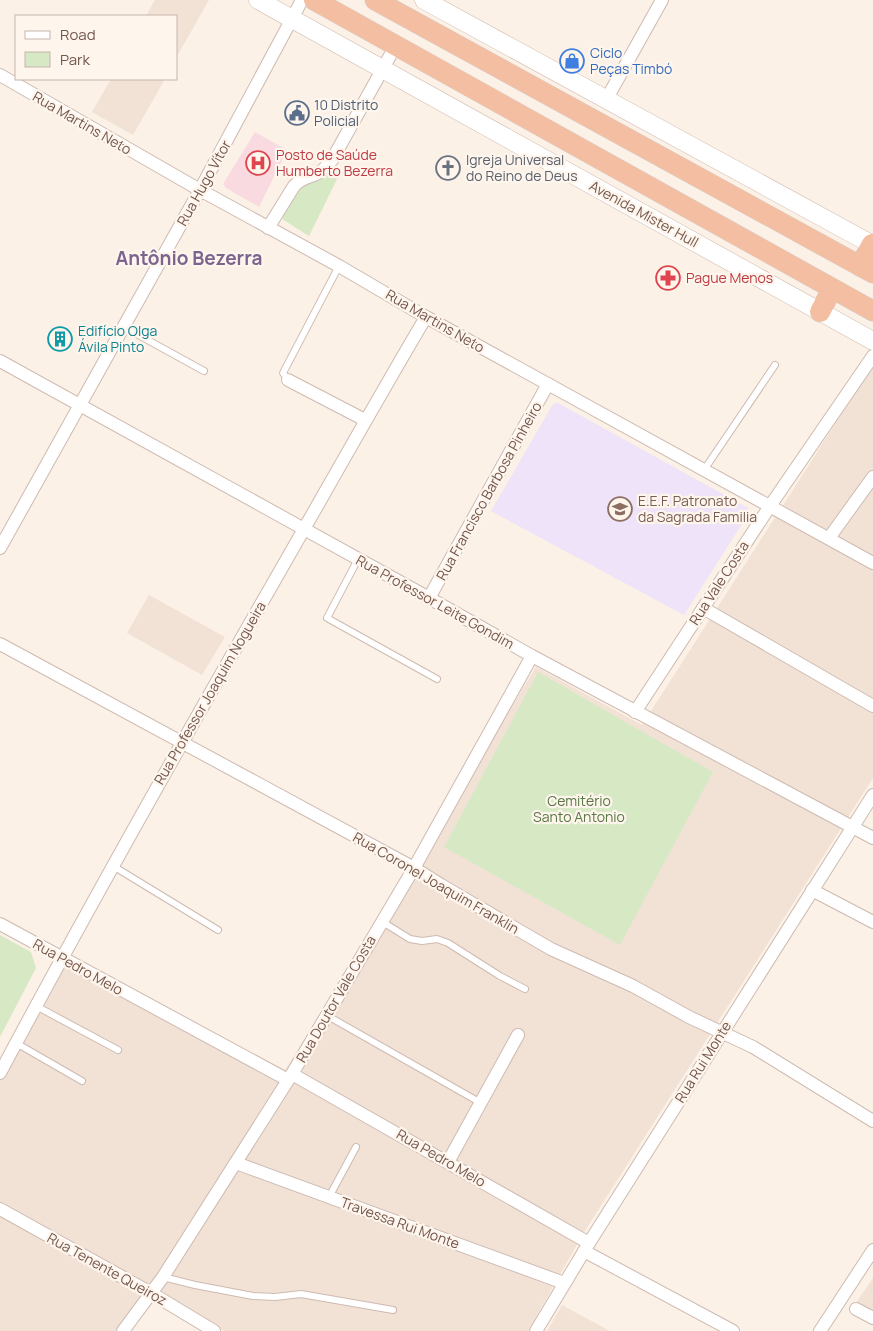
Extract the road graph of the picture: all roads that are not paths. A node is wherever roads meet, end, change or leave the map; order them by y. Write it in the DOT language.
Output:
graph roads {
  1 [pos="258,0"];
  2 [pos="302,0"];
  3 [pos="314,0"];
  4 [pos="375,0"];
  5 [pos="424,0"];
  6 [pos="662,0"];
  7 [pos="293,19"];
  8 [pos="396,45"];
  9 [pos="383,69"];
  10 [pos="0,75"];
  11 [pos="606,100"];
  12 [pos="200,190"];
  13 [pos="268,228"];
  14 [pos="873,245"];
  15 [pos="339,266"];
  16 [pos="867,270"];
  17 [pos="832,289"];
  18 [pos="820,312"];
  19 [pos="873,312"];
  20 [pos="426,317"];
  21 [pos="124,327"];
  22 [pos="873,340"];
  23 [pos="873,356"];
  24 [pos="0,362"];
  25 [pos="775,365"];
  26 [pos="204,371"];
  27 [pos="288,380"];
  28 [pos="548,384"];
  29 [pos="79,405"];
  30 [pos="364,420"];
  31 [pos="704,470"];
  32 [pos="873,477"];
  33 [pos="770,506"];
  34 [pos="304,529"];
  35 [pos="829,538"];
  36 [pos="0,548"];
  37 [pos="358,559"];
  38 [pos="873,563"];
  39 [pos="429,598"];
  40 [pos="703,608"];
  41 [pos="0,644"];
  42 [pos="532,656"];
  43 [pos="437,680"];
  44 [pos="873,706"];
  45 [pos="635,712"];
  46 [pos="183,742"];
  47 [pos="873,795"];
  48 [pos="852,827"];
  49 [pos="873,838"];
  50 [pos="113,866"];
  51 [pos="414,868"];
  52 [pos="812,890"];
  53 [pos="381,921"];
  54 [pos="873,922"];
  55 [pos="0,924"];
  56 [pos="218,930"];
  57 [pos="61,958"];
  58 [pos="525,989"];
  59 [pos="36,1006"];
  60 [pos="326,1016"];
  61 [pos="722,1032"];
  62 [pos="518,1035"];
  63 [pos="16,1042"];
  64 [pos="118,1050"];
  65 [pos="0,1073"];
  66 [pos="290,1077"];
  67 [pos="82,1081"];
  68 [pos="481,1103"];
  69 [pos="873,1121"];
  70 [pos="356,1147"];
  71 [pos="448,1162"];
  72 [pos="236,1163"];
  73 [pos="329,1197"];
  74 [pos="0,1209"];
  75 [pos="586,1247"];
  76 [pos="873,1250"];
  77 [pos="163,1277"];
  78 [pos="564,1284"];
  79 [pos="151,1293"];
  80 [pos="856,1309"];
  81 [pos="393,1310"];
  82 [pos="873,1318"];
  83 [pos="123,1331"];
  84 [pos="214,1331"];
  85 [pos="536,1331"];
  86 [pos="732,1331"];
  87 [pos="820,1331"];
  1 -- 7 [label="main road, Avenida Mister Hull"];
  2 -- 7 [label="street, Rua Hugo Vítor"];
  3 -- 8 [label="highway, Avenida Mister Hull"];
  4 -- 16 [label="highway"];
  5 -- 11 [label="main road"];
  6 -- 11 [label="street"];
  7 -- 9 [label="main road, Avenida Mister Hull"];
  7 -- 12 [label="street, Rua Hugo Vítor"];
  8 -- 9 [label="street"];
  8 -- 17 [label="highway, Avenida Mister Hull"];
  9 -- 13 [label="street"];
  9 -- 18 [label="main road, Avenida Mister Hull"];
  10 -- 12 [label="street, Rua Martins Neto"];
  11 -- 14 [label="main road"];
  12 -- 13 [label="street, Rua Martins Neto"];
  12 -- 21 [label="street, Rua Hugo Vítor"];
  13 -- 15 [label="street, Rua Martins Neto"];
  14 -- 16 [label="highway"];
  15 -- 20 [label="street, Rua Martins Neto"];
  15 -- 27 [label="lane"];
  17 -- 18 [label="highway"];
  17 -- 19 [label="highway, Avenida Mister Hull"];
  18 -- 22 [label="main road, Avenida Mister Hull"];
  20 -- 28 [label="street, Rua Martins Neto"];
  20 -- 30 [label="street, Rua Professor Joaquim Nogueira"];
  21 -- 26 [label="lane"];
  21 -- 29 [label="street, Rua Hugo Vítor"];
  23 -- 33 [label="street, Rua Vale Costa"];
  24 -- 29 [label="street, Rua Professor Leite Gondim"];
  25 -- 31 [label="lane"];
  27 -- 30 [label="street"];
  28 -- 31 [label="street, Rua Martins Neto"];
  28 -- 39 [label="street, Rua Francisco Barbosa Pinheiro"];
  29 -- 34 [label="street, Rua Professor Leite Gondim"];
  29 -- 36 [label="street, Rua Hugo Vítor"];
  30 -- 34 [label="street, Rua Professor Joaquim Nogueira"];
  31 -- 33 [label="street, Rua Martins Neto"];
  32 -- 35 [label="street"];
  33 -- 35 [label="street, Rua Martins Neto"];
  33 -- 40 [label="street, Rua Vale Costa"];
  34 -- 37 [label="street, Rua Professor Leite Gondim"];
  34 -- 46 [label="street, Rua Professor Joaquim Nogueira"];
  35 -- 38 [label="street, Rua Martins Neto"];
  37 -- 39 [label="street, Rua Professor Leite Gondim"];
  37 -- 43 [label="lane"];
  39 -- 42 [label="street, Rua Professor Leite Gondim"];
  40 -- 44 [label="street"];
  40 -- 45 [label="street, Rua Vale Costa"];
  41 -- 46 [label="street, Rua Coronel Joaquim Franklin"];
  42 -- 45 [label="street, Rua Professor Leite Gondim"];
  42 -- 51 [label="street, Rua Doutor Vale Costa"];
  45 -- 48 [label="street, Rua Professor Leite Gondim"];
  46 -- 50 [label="street, Rua Professor Joaquim Nogueira"];
  46 -- 51 [label="street, Rua Coronel Joaquim Franklin"];
  47 -- 48 [label="street, Rua Rui Monte"];
  48 -- 49 [label="street, Rua Professor Leite Gondim"];
  48 -- 52 [label="street, Rua Rui Monte"];
  50 -- 56 [label="lane"];
  50 -- 57 [label="street, Rua Professor Joaquim Nogueira"];
  51 -- 53 [label="street, Rua Doutor Vale Costa"];
  51 -- 61 [label="street, Rua Coronel Joaquim Franklin"];
  52 -- 54 [label="street"];
  52 -- 61 [label="street, Rua Rui Monte"];
  53 -- 58 [label="lane"];
  53 -- 60 [label="street, Rua Doutor Vale Costa"];
  55 -- 57 [label="street, Rua Pedro Melo"];
  57 -- 59 [label="street, Rua Professor Joaquim Nogueira"];
  57 -- 66 [label="street, Rua Pedro Melo"];
  59 -- 63 [label="street, Rua Professor Joaquim Nogueira"];
  59 -- 64 [label="lane"];
  60 -- 66 [label="street, Rua Doutor Vale Costa"];
  60 -- 68 [label="lane"];
  61 -- 69 [label="street, Rua Coronel Joaquim Franklin"];
  61 -- 75 [label="street, Rua Rui Monte"];
  62 -- 68 [label="street"];
  63 -- 65 [label="street, Rua Professor Joaquim Nogueira"];
  63 -- 67 [label="lane"];
  66 -- 71 [label="street, Rua Pedro Melo"];
  66 -- 72 [label="street, Rua Doutor Vale Costa"];
  68 -- 71 [label="street"];
  70 -- 73 [label="lane"];
  71 -- 75 [label="street, Rua Pedro Melo"];
  72 -- 73 [label="street, Travessa Rui Monte"];
  72 -- 77 [label="street, Rua Doutor Vale Costa"];
  73 -- 78 [label="street, Travessa Rui Monte"];
  74 -- 79 [label="street, Rua Tenente Queiroz"];
  75 -- 78 [label="street, Rua Rui Monte"];
  75 -- 86 [label="street, Rua Pedro Melo"];
  76 -- 87 [label="street"];
  77 -- 79 [label="street, Rua Doutor Vale Costa"];
  77 -- 81 [label="lane"];
  78 -- 85 [label="street, Rua Rui Monte"];
  79 -- 83 [label="street, Rua Doutor Vale Costa"];
  79 -- 84 [label="street, Rua Tenente Queiroz"];
  80 -- 82 [label="street"];
}
